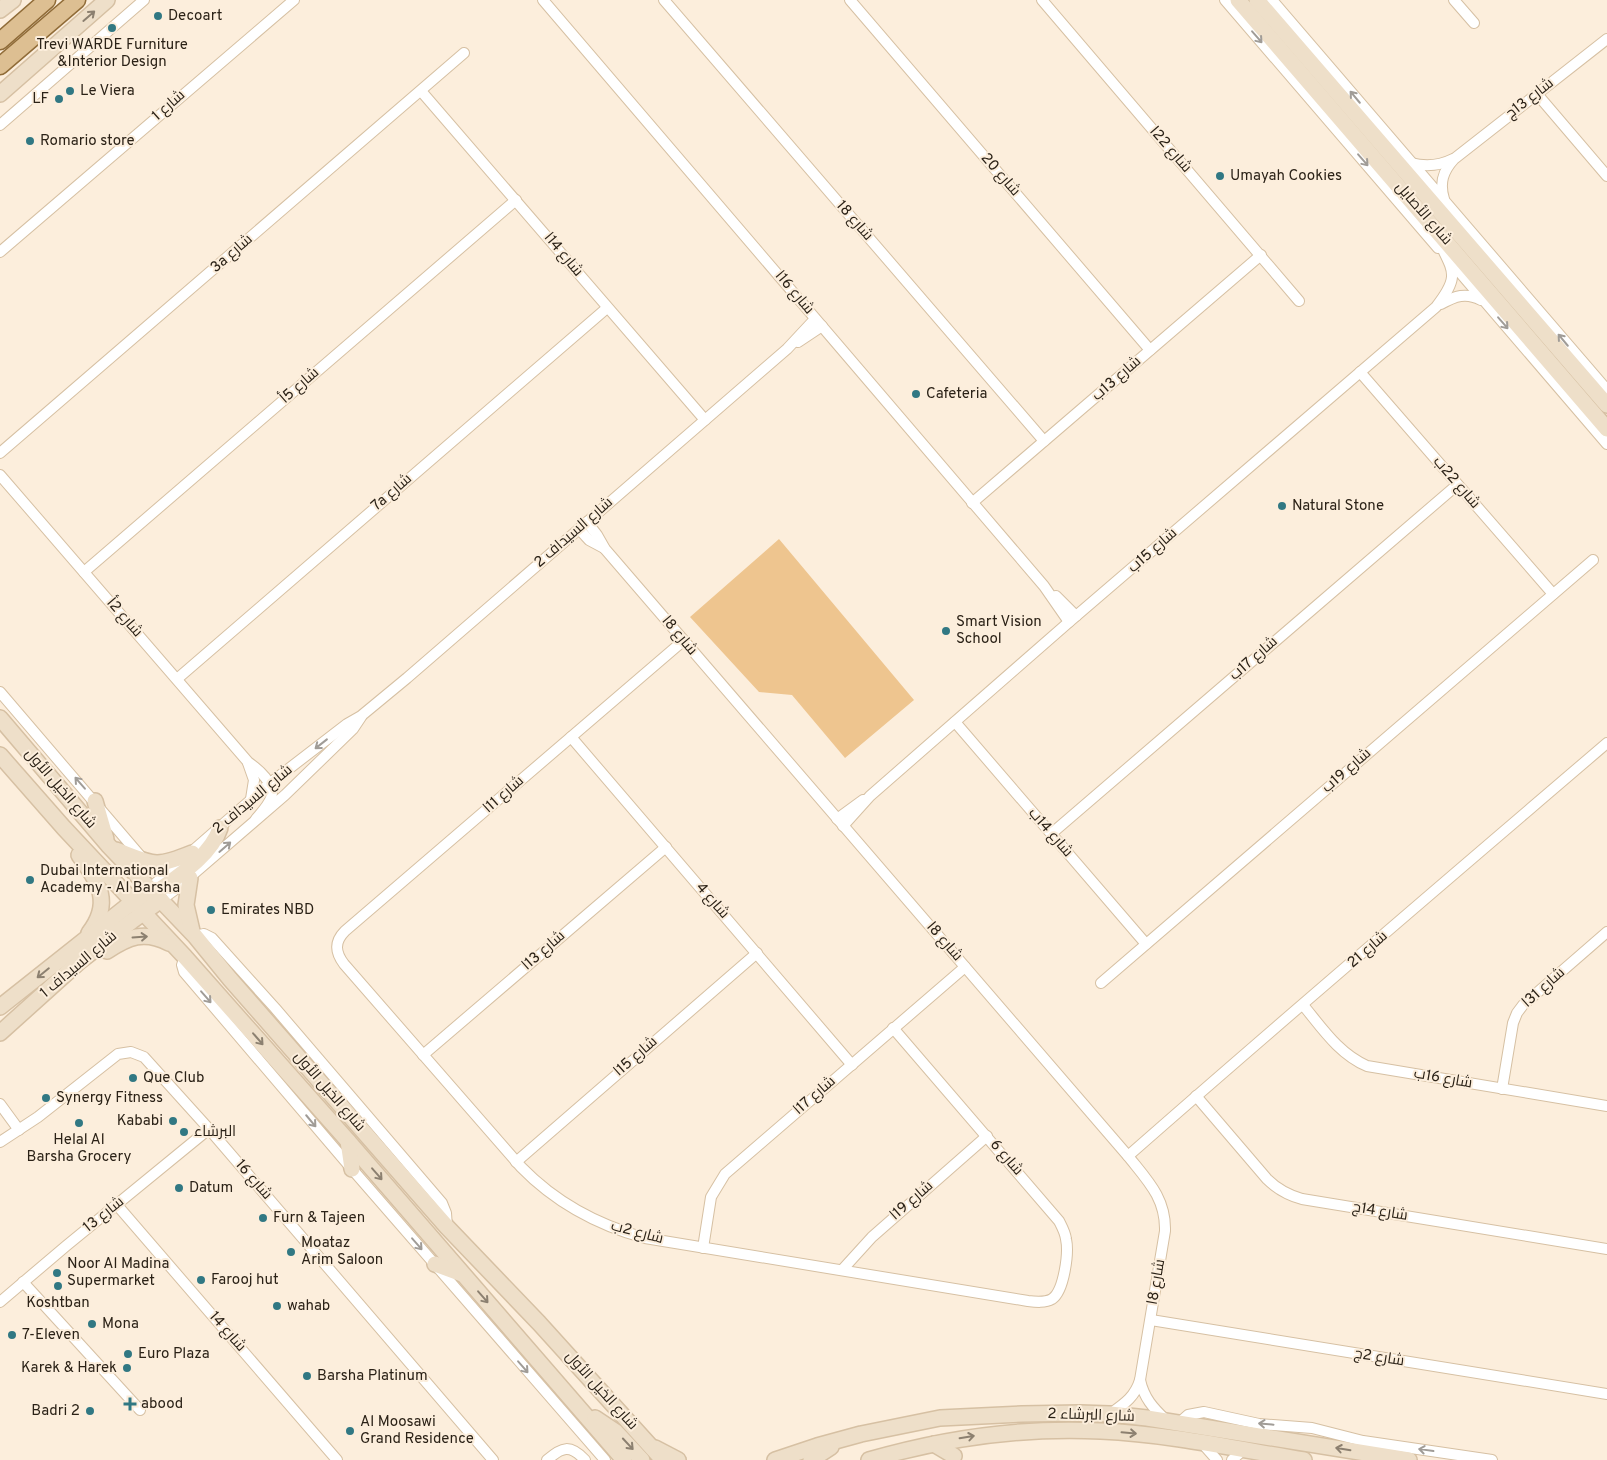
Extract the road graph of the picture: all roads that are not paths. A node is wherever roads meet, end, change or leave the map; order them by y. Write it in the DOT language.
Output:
graph roads {
  1 [pos="13,0"];
  2 [pos="38,0"];
  3 [pos="47,0"];
  4 [pos="77,0"];
  5 [pos="107,0"];
  6 [pos="144,0"];
  7 [pos="294,0"];
  8 [pos="544,0"];
  9 [pos="664,0"];
  10 [pos="850,0"];
  11 [pos="1042,0"];
  12 [pos="1225,0"];
  13 [pos="1238,0"];
  14 [pos="1257,0"];
  15 [pos="1272,0"];
  16 [pos="1454,0"];
  17 [pos="0,10"];
  18 [pos="1474,24"];
  19 [pos="0,26"];
  20 [pos="1607,39"];
  21 [pos="31,40"];
  22 [pos="0,41"];
  23 [pos="464,54"];
  24 [pos="0,66"];
  25 [pos="0,78"];
  26 [pos="421,91"];
  27 [pos="0,94"];
  28 [pos="1537,94"];
  29 [pos="0,124"];
  30 [pos="1454,158"];
  31 [pos="1412,163"];
  32 [pos="1607,176"];
  33 [pos="516,200"];
  34 [pos="1446,204"];
  35 [pos="1432,224"];
  36 [pos="0,252"];
  37 [pos="1261,255"];
  38 [pos="1445,256"];
  39 [pos="1299,301"];
  40 [pos="1486,303"];
  41 [pos="1436,306"];
  42 [pos="607,308"];
  43 [pos="819,322"];
  44 [pos="1150,350"];
  45 [pos="1574,359"];
  46 [pos="1360,372"];
  47 [pos="1607,390"];
  48 [pos="1580,404"];
  49 [pos="1607,405"];
  50 [pos="705,420"];
  51 [pos="1607,429"];
  52 [pos="1044,441"];
  53 [pos="1607,444"];
  54 [pos="0,454"];
  55 [pos="0,475"];
  56 [pos="1457,485"];
  57 [pos="972,503"];
  58 [pos="587,522"];
  59 [pos="579,530"];
  60 [pos="605,549"];
  61 [pos="1593,560"];
  62 [pos="84,572"];
  63 [pos="1553,594"];
  64 [pos="1072,619"];
  65 [pos="683,641"];
  66 [pos="177,679"];
  67 [pos="0,692"];
  68 [pos="361,716"];
  69 [pos="0,718"];
  70 [pos="955,722"];
  71 [pos="571,737"];
  72 [pos="1607,743"];
  73 [pos="0,755"];
  74 [pos="248,762"];
  75 [pos="270,784"];
  76 [pos="252,800"];
  77 [pos="94,801"];
  78 [pos="256,819"];
  79 [pos="840,823"];
  80 [pos="64,828"];
  81 [pos="220,828"];
  82 [pos="1051,834"];
  83 [pos="110,846"];
  84 [pos="666,847"];
  85 [pos="192,852"];
  86 [pos="145,861"];
  87 [pos="190,878"];
  88 [pos="147,900"];
  89 [pos="1607,932"];
  90 [pos="194,935"];
  91 [pos="81,943"];
  92 [pos="1146,944"];
  93 [pos="173,946"];
  94 [pos="757,953"];
  95 [pos="338,954"];
  96 [pos="185,957"];
  97 [pos="80,962"];
  98 [pos="965,967"];
  99 [pos="230,979"];
  100 [pos="1101,983"];
  101 [pos="1303,1006"];
  102 [pos="0,1007"];
  103 [pos="893,1028"];
  104 [pos="0,1033"];
  105 [pos="423,1055"];
  106 [pos="852,1064"];
  107 [pos="1502,1089"];
  108 [pos="1196,1096"];
  109 [pos="0,1104"];
  110 [pos="1607,1106"];
  111 [pos="209,1129"];
  112 [pos="19,1130"];
  113 [pos="987,1136"];
  114 [pos="348,1141"];
  115 [pos="0,1142"];
  116 [pos="1128,1156"];
  117 [pos="516,1162"];
  118 [pos="352,1169"];
  119 [pos="117,1205"];
  120 [pos="447,1227"];
  121 [pos="703,1248"];
  122 [pos="1607,1249"];
  123 [pos="435,1264"];
  124 [pos="842,1270"];
  125 [pos="463,1274"];
  126 [pos="23,1282"];
  127 [pos="0,1302"];
  128 [pos="1047,1302"];
  129 [pos="1151,1320"];
  130 [pos="1140,1380"];
  131 [pos="1607,1394"];
  132 [pos="140,1410"];
  133 [pos="582,1411"];
  134 [pos="1110,1414"];
  135 [pos="1173,1422"];
  136 [pos="840,1440"];
  137 [pos="1201,1442"];
  138 [pos="610,1443"];
  139 [pos="934,1444"];
  140 [pos="651,1446"];
  141 [pos="1238,1455"];
  142 [pos="954,1456"];
  143 [pos="774,1459"];
  144 [pos="337,1460"];
  145 [pos="493,1460"];
  146 [pos="548,1460"];
  147 [pos="585,1460"];
  148 [pos="605,1460"];
  149 [pos="620,1460"];
  150 [pos="624,1460"];
  151 [pos="642,1460"];
  152 [pos="663,1460"];
  153 [pos="678,1460"];
  154 [pos="811,1460"];
  155 [pos="869,1460"];
  156 [pos="1217,1460"];
  157 [pos="1304,1460"];
  158 [pos="1409,1460"];
  159 [pos="1492,1460"];
  1 -- 17 [label="main road"];
  2 -- 19 [label="main road"];
  3 -- 22 [label="main road"];
  4 -- 21 [label="main road"];
  27 -- 5 [label="main road, one-way"];
  6 -- 29 [label="street"];
  7 -- 36 [label="street, شارع 1"];
  8 -- 43 [label="street, شارع 16ا"];
  9 -- 52 [label="street, شارع 18"];
  10 -- 44 [label="street, شارع 20"];
  11 -- 37 [label="street, شارع 22ا"];
  12 -- 38 [label="street, one-way"];
  13 -- 35 [label="main road, شارع الأصايل"];
  14 -- 45 [label="main road, شارع الأصايل"];
  31 -- 15 [label="street, one-way"];
  16 -- 18 [label="street"];
  20 -- 28 [label="street, شارع 13ج"];
  21 -- 24 [label="main road"];
  21 -- 25 [label="main road"];
  23 -- 26 [label="street, 3a شارع"];
  26 -- 33 [label="street, شارع 14ا"];
  26 -- 54 [label="street, 3a شارع"];
  28 -- 30 [label="street, شارع 13ج"];
  28 -- 32 [label="street"];
  30 -- 31 [label="street, شارع 13ج"];
  30 -- 34 [label="street, شارع 13ج"];
  31 -- 34 [label="street"];
  33 -- 42 [label="street, شارع 14ا"];
  33 -- 62 [label="street, شارع 5أ"];
  45 -- 34 [label="street, one-way"];
  35 -- 38 [label="street"];
  35 -- 48 [label="main road, شارع الأصايل"];
  37 -- 39 [label="street, شارع 22ا"];
  37 -- 44 [label="street, شارع 13ب"];
  38 -- 40 [label="street"];
  38 -- 41 [label="street, شارع 15ب"];
  40 -- 41 [label="street, شارع 15ب"];
  40 -- 48 [label="street, one-way"];
  41 -- 46 [label="street, شارع 15ب"];
  42 -- 50 [label="street, شارع 14ا"];
  42 -- 66 [label="street, 7a شارع"];
  43 -- 50 [label="street, شارع السيداف 2"];
  43 -- 57 [label="street, شارع 16ا"];
  44 -- 52 [label="street, شارع 13ب"];
  45 -- 47 [label="street"];
  45 -- 49 [label="main road, شارع الأصايل"];
  46 -- 56 [label="street, شارع 22ب"];
  46 -- 64 [label="street, شارع 15ب"];
  48 -- 51 [label="main road, شارع الأصايل"];
  48 -- 53 [label="street"];
  50 -- 58 [label="street, شارع السيداف 2"];
  52 -- 57 [label="street, شارع 13ب"];
  55 -- 62 [label="street, شارع 2أ"];
  56 -- 63 [label="street, شارع 22ب"];
  56 -- 82 [label="street, شارع 17ب"];
  57 -- 64 [label="street, شارع 16ا"];
  58 -- 59 [label="street, شارع السيداف 2"];
  58 -- 60 [label="street, شارع 8ا"];
  59 -- 60 [label="street, شارع 8ا"];
  59 -- 68 [label="street, شارع السيداف 2"];
  60 -- 65 [label="street, شارع 8ا"];
  61 -- 63 [label="street, شارع 19ب"];
  62 -- 66 [label="street, شارع 2أ"];
  63 -- 92 [label="street, شارع 19ب"];
  64 -- 70 [label="street, شارع 15ب"];
  65 -- 71 [label="street, شارع 11ا"];
  65 -- 79 [label="street, شارع 8ا"];
  66 -- 74 [label="street, شارع 2أ"];
  77 -- 67 [label="street, one-way"];
  68 -- 75 [label="street, شارع السيداف 2, one-way"];
  68 -- 78 [label="street, شارع السيداف 2"];
  69 -- 83 [label="main road, شارع الخيل الأول"];
  70 -- 79 [label="street, شارع 15ب"];
  70 -- 82 [label="street, شارع 14ب"];
  71 -- 84 [label="street, شارع 4"];
  71 -- 95 [label="street, شارع 11ا"];
  72 -- 101 [label="street, شارع 21"];
  73 -- 80 [label="main road, شارع الخيل الأول"];
  74 -- 75 [label="street, شارع 2أ"];
  74 -- 76 [label="street, شارع 2أ"];
  75 -- 76 [label="street, شارع السيداف 2"];
  75 -- 78 [label="street"];
  76 -- 81 [label="street, شارع السيداف 2"];
  77 -- 83 [label="main road"];
  77 -- 86 [label="street"];
  87 -- 78 [label="street, شارع السيداف 2, one-way"];
  79 -- 98 [label="street, شارع 8ا"];
  80 -- 88 [label="main road, شارع الخيل الأول"];
  80 -- 91 [label="main road"];
  81 -- 85 [label="street, شارع السيداف 2"];
  81 -- 88 [label="main road"];
  82 -- 92 [label="street, شارع 14ب"];
  83 -- 86 [label="main road"];
  83 -- 88 [label="main road, شارع الخيل الأول"];
  84 -- 94 [label="street, شارع 4"];
  84 -- 105 [label="street, شارع 13ا"];
  85 -- 86 [label="main road"];
  85 -- 88 [label="street, شارع السيداف 2"];
  87 -- 88 [label="street, شارع السيداف 2"];
  87 -- 90 [label="main road"];
  88 -- 90 [label="main road, شارع الخيل الأول"];
  88 -- 91 [label="main road, شارع السيداف 1"];
  88 -- 93 [label="main road, شارع الخيل الأول"];
  88 -- 97 [label="main road, شارع السيداف 1"];
  88 -- 99 [label="main road"];
  89 -- 107 [label="street, شارع 31ا"];
  90 -- 99 [label="main road, شارع الخيل الأول"];
  90 -- 120 [label="street"];
  91 -- 102 [label="main road, شارع السيداف 1, one-way"];
  92 -- 100 [label="street, شارع 19ب"];
  93 -- 96 [label="main road, شارع الخيل الأول"];
  97 -- 93 [label="main road, one-way"];
  94 -- 106 [label="street, شارع 4"];
  94 -- 117 [label="street, شارع 15ا"];
  95 -- 105 [label="street, شارع 2ب"];
  96 -- 114 [label="main road, شارع الخيل الأول, one-way"];
  96 -- 118 [label="street, one-way"];
  97 -- 104 [label="main road, شارع السيداف 1"];
  98 -- 103 [label="street, شارع 17ا"];
  98 -- 116 [label="street, شارع 8ا"];
  99 -- 120 [label="main road, شارع الخيل الأول"];
  101 -- 107 [label="street, شارع 16ب"];
  101 -- 108 [label="street, شارع 21"];
  103 -- 106 [label="street, شارع 17ا"];
  103 -- 113 [label="street, شارع 6"];
  105 -- 117 [label="street, شارع 2ب"];
  106 -- 121 [label="street, شارع 17ا"];
  107 -- 110 [label="street, شارع 16ب"];
  108 -- 116 [label="street, شارع 21"];
  108 -- 122 [label="street, شارع 14ج"];
  109 -- 112 [label="street"];
  111 -- 112 [label="street, شارع 16"];
  111 -- 119 [label="street, شارع 13"];
  111 -- 145 [label="street, شارع 16"];
  112 -- 115 [label="street, شارع 16"];
  113 -- 124 [label="street, شارع 19ا"];
  113 -- 128 [label="street, شارع 6"];
  114 -- 118 [label="main road"];
  114 -- 125 [label="main road, شارع الخيل الأول, one-way"];
  116 -- 129 [label="street, شارع 8ا"];
  117 -- 121 [label="street, شارع 2ب"];
  118 -- 123 [label="street, one-way"];
  119 -- 126 [label="street, شارع 13"];
  119 -- 144 [label="street, شارع 14"];
  120 -- 140 [label="main road, شارع الخيل الأول"];
  121 -- 124 [label="street, شارع 2ب"];
  123 -- 125 [label="main road"];
  123 -- 148 [label="street, one-way"];
  124 -- 128 [label="street, شارع 2ب"];
  125 -- 133 [label="main road, شارع الخيل الأول, one-way"];
  126 -- 127 [label="street, شارع 13"];
  126 -- 132 [label="street"];
  129 -- 130 [label="street, شارع 8ا"];
  129 -- 131 [label="street, شارع 2ج"];
  130 -- 134 [label="street, شارع 8ا"];
  130 -- 135 [label="street"];
  133 -- 138 [label="main road, شارع الخيل الأول"];
  133 -- 151 [label="main road, one-way"];
  134 -- 135 [label="main road, شارع البرشاء 2"];
  134 -- 136 [label="main road, شارع البرشاء 2"];
  158 -- 135 [label="main road, شارع البرشاء 2, one-way"];
  159 -- 135 [label="street, one-way"];
  136 -- 143 [label="main road, شارع البرشاء 2"];
  136 -- 154 [label="main road"];
  139 -- 137 [label="main road, شارع البرشاء 2, one-way"];
  137 -- 141 [label="main road, شارع البرشاء 2"];
  137 -- 156 [label="street"];
  138 -- 149 [label="main road"];
  138 -- 150 [label="main road, شارع الخيل الأول"];
  139 -- 142 [label="main road"];
  139 -- 155 [label="main road, شارع البرشاء 2"];
  140 -- 152 [label="main road, شارع الخيل الأول"];
  140 -- 153 [label="main road"];
  141 -- 157 [label="main road, شارع البرشاء 2"];
  146 -- 147 [label="street"];
}
